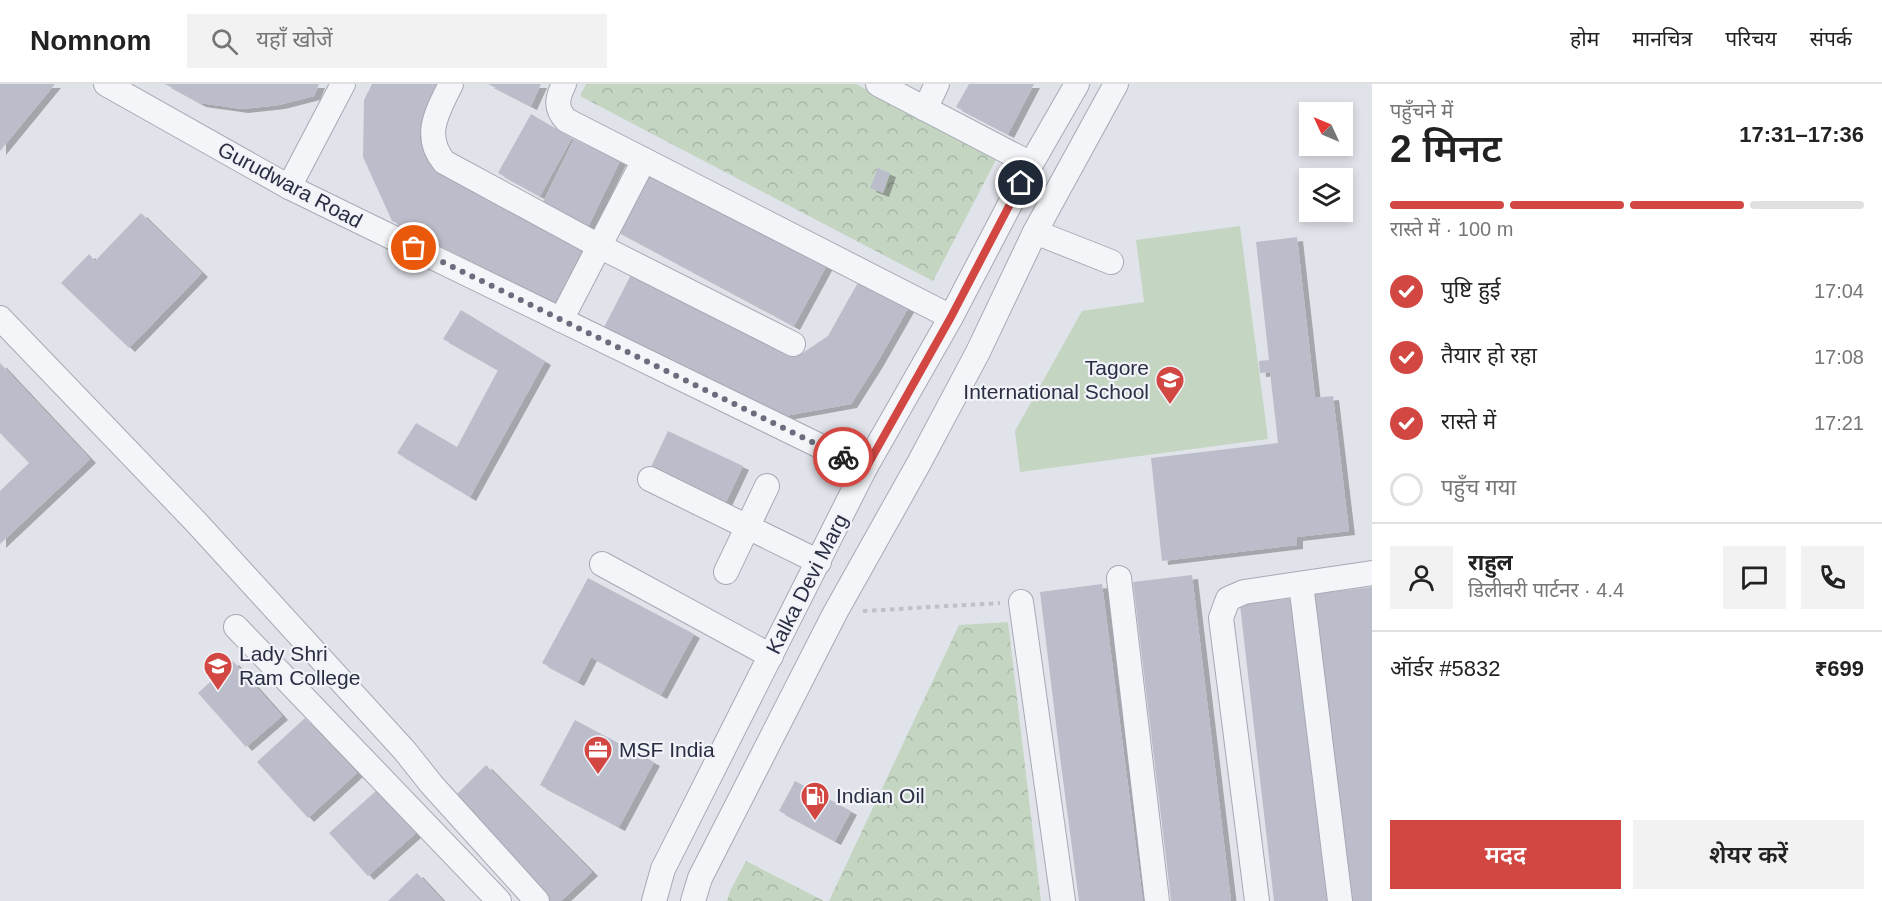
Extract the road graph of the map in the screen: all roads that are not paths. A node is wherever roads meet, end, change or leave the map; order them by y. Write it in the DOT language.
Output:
graph roads {
  1 [pos="106,84"];
  2 [pos="343,84"];
  3 [pos="451,84"];
  4 [pos="564,84"];
  5 [pos="878,84"];
  6 [pos="937,84"];
  7 [pos="1077,84"];
  8 [pos="1116,84"];
  9 [pos="925,109"];
  10 [pos="644,160"];
  11 [pos="1031,164"];
  12 [pos="289,187"];
  13 [pos="1035,232"];
  14 [pos="599,246"];
  15 [pos="1111,262"];
  16 [pos="951,317"];
  17 [pos="0,318"];
  18 [pos="561,320"];
  19 [pos="793,344"];
  20 [pos="866,468"];
  21 [pos="650,479"];
  22 [pos="767,486"];
  23 [pos="748,526"];
  24 [pos="819,562"];
  25 [pos="602,564"];
  26 [pos="726,572"];
  27 [pos="1372,573"];
  28 [pos="1119,578"];
  29 [pos="1301,584"];
  30 [pos="1021,602"];
  31 [pos="236,627"];
  32 [pos="771,656"];
  33 [pos="499,901"];
  34 [pos="537,901"];
  35 [pos="654,901"];
  36 [pos="693,901"];
  37 [pos="1063,901"];
  38 [pos="1156,901"];
  39 [pos="1257,901"];
  40 [pos="1340,901"];
  1 -- 12 [label="street, Gurudwara Road"];
  2 -- 12 [label="street"];
  3 -- 14 [label="street"];
  4 -- 10 [label="street"];
  5 -- 9 [label="street"];
  6 -- 9 [label="street"];
  7 -- 11 [label="street, Kalka Devi Marg"];
  8 -- 13 [label="street, Kalka Devi Marg"];
  9 -- 11 [label="street"];
  10 -- 14 [label="street"];
  10 -- 16 [label="street"];
  11 -- 16 [label="street, Kalka Devi Marg"];
  12 -- 18 [label="street, Gurudwara Road"];
  13 -- 15 [label="street"];
  13 -- 36 [label="street, Kalka Devi Marg"];
  14 -- 18 [label="street"];
  14 -- 19 [label="street"];
  16 -- 20 [label="street, Kalka Devi Marg"];
  17 -- 34 [label="street"];
  18 -- 20 [label="street, Gurudwara Road"];
  20 -- 24 [label="street, Kalka Devi Marg"];
  21 -- 23 [label="street"];
  22 -- 23 [label="street"];
  23 -- 24 [label="street"];
  23 -- 26 [label="street"];
  24 -- 32 [label="street, Kalka Devi Marg"];
  25 -- 32 [label="street"];
  27 -- 29 [label="street"];
  28 -- 38 [label="street"];
  29 -- 39 [label="street"];
  29 -- 40 [label="street"];
  30 -- 37 [label="street"];
  31 -- 33 [label="street"];
  32 -- 35 [label="street, Kalka Devi Marg"];
}
